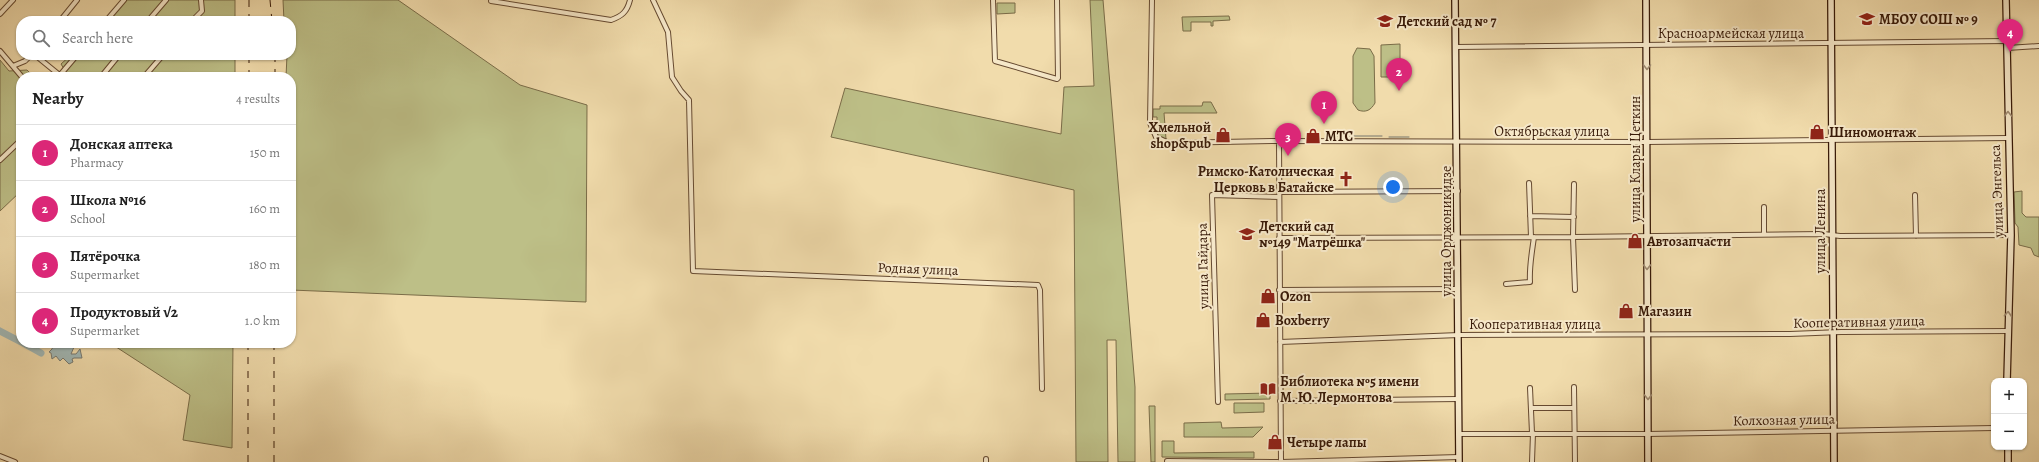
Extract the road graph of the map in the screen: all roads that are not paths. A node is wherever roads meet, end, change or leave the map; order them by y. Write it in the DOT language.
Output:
graph roads {
  1 [pos="13,0"];
  2 [pos="77,0"];
  3 [pos="124,0"];
  4 [pos="166,0"];
  5 [pos="201,0"];
  6 [pos="630,0"];
  7 [pos="653,0"];
  8 [pos="993,0"];
  9 [pos="1057,0"];
  10 [pos="1152,0"];
  11 [pos="1455,0"];
  12 [pos="1646,0"];
  13 [pos="1831,0"];
  14 [pos="2006,0"];
  15 [pos="491,1"];
  16 [pos="0,14"];
  17 [pos="64,16"];
  18 [pos="110,16"];
  19 [pos="152,16"];
  20 [pos="197,16"];
  21 [pos="2007,40"];
  22 [pos="1831,44"];
  23 [pos="1646,45"];
  24 [pos="2039,46"];
  25 [pos="1456,48"];
  26 [pos="2007,48"];
  27 [pos="0,51"];
  28 [pos="26,60"];
  29 [pos="41,60"];
  30 [pos="73,60"];
  31 [pos="115,60"];
  32 [pos="158,60"];
  33 [pos="12,66"];
  34 [pos="17,72"];
  35 [pos="56,72"];
  36 [pos="64,72"];
  37 [pos="105,72"];
  38 [pos="148,72"];
  39 [pos="2008,138"];
  40 [pos="1832,140"];
  41 [pos="1279,141"];
  42 [pos="1457,142"];
  43 [pos="1647,142"];
  44 [pos="16,145"];
  45 [pos="0,160"];
  46 [pos="1528,183"];
  47 [pos="1574,184"];
  48 [pos="1458,191"];
  49 [pos="1279,195"];
  50 [pos="1915,195"];
  51 [pos="1764,207"];
  52 [pos="1530,216"];
  53 [pos="1574,217"];
  54 [pos="1764,234"];
  55 [pos="1832,235"];
  56 [pos="2011,235"];
  57 [pos="1647,236"];
  58 [pos="1916,236"];
  59 [pos="1458,237"];
  60 [pos="1532,237"];
  61 [pos="1573,237"];
  62 [pos="1279,238"];
  63 [pos="1506,284"];
  64 [pos="1458,289"];
  65 [pos="1279,290"];
  66 [pos="1576,290"];
  67 [pos="2007,331"];
  68 [pos="1833,332"];
  69 [pos="1648,334"];
  70 [pos="1459,335"];
  71 [pos="1280,342"];
  72 [pos="2007,378"];
  73 [pos="1574,387"];
  74 [pos="1530,388"];
  75 [pos="1042,389"];
  76 [pos="1459,399"];
  77 [pos="1280,401"];
  78 [pos="1218,402"];
  79 [pos="1531,408"];
  80 [pos="1574,408"];
  81 [pos="1991,428"];
  82 [pos="1833,429"];
  83 [pos="1532,433"];
  84 [pos="1574,433"];
  85 [pos="1459,434"];
  86 [pos="1648,434"];
  87 [pos="2008,450"];
  88 [pos="0,456"];
  89 [pos="1460,460"];
  90 [pos="1166,461"];
  91 [pos="15,462"];
  92 [pos="1278,462"];
  93 [pos="1282,462"];
  94 [pos="1532,462"];
  95 [pos="1575,462"];
  96 [pos="1648,462"];
  97 [pos="1834,462"];
  98 [pos="2008,462"];
  1 -- 16 [label="street"];
  2 -- 17 [label="street"];
  3 -- 18 [label="street"];
  4 -- 19 [label="street"];
  5 -- 20 [label="street"];
  6 -- 15 [label="street"];
  7 -- 75 [label="street, Родная улица"];
  8 -- 9 [label="street"];
  10 -- 41 [label="street, Октябрьская улица"];
  11 -- 25 [label="street, улица Орджоникидзе"];
  12 -- 23 [label="street, улица Клары Цеткин"];
  13 -- 22 [label="street, улица Ленина"];
  14 -- 21 [label="street, улица Энгельса"];
  21 -- 22 [label="street, Красноармейская улица"];
  21 -- 26 [label="street, улица Энгельса"];
  22 -- 23 [label="street, Красноармейская улица"];
  22 -- 40 [label="street, улица Ленина"];
  23 -- 25 [label="street, Красноармейская улица"];
  23 -- 43 [label="street, улица Клары Цеткин, one-way"];
  24 -- 26 [label="street"];
  25 -- 42 [label="street, улица Орджоникидзе"];
  39 -- 26 [label="street, улица Энгельса, one-way"];
  27 -- 33 [label="street"];
  28 -- 33 [label="street"];
  29 -- 35 [label="street"];
  30 -- 36 [label="street"];
  31 -- 37 [label="street"];
  32 -- 38 [label="street"];
  33 -- 34 [label="street"];
  39 -- 40 [label="street, Октябрьская улица"];
  39 -- 56 [label="street, улица Энгельса"];
  40 -- 43 [label="street, Октябрьская улица"];
  40 -- 55 [label="street, улица Ленина"];
  41 -- 42 [label="street, Октябрьская улица"];
  41 -- 49 [label="street"];
  42 -- 43 [label="street, Октябрьская улица"];
  42 -- 48 [label="street, улица Орджоникидзе"];
  43 -- 57 [label="street, улица Клары Цеткин"];
  44 -- 45 [label="street"];
  46 -- 52 [label="street"];
  47 -- 53 [label="street"];
  48 -- 49 [label="street"];
  48 -- 59 [label="street, улица Орджоникидзе"];
  49 -- 62 [label="street"];
  49 -- 78 [label="street, улица Гайдара"];
  50 -- 58 [label="street"];
  51 -- 54 [label="street"];
  52 -- 53 [label="street"];
  52 -- 60 [label="street"];
  53 -- 61 [label="street"];
  54 -- 55 [label="street"];
  54 -- 57 [label="street"];
  55 -- 58 [label="street"];
  55 -- 68 [label="street, улица Ленина"];
  56 -- 58 [label="street"];
  67 -- 56 [label="street, улица Энгельса, one-way"];
  57 -- 61 [label="street"];
  57 -- 69 [label="street, улица Клары Цеткин, one-way"];
  59 -- 60 [label="street"];
  59 -- 62 [label="street"];
  59 -- 64 [label="street, улица Орджоникидзе"];
  60 -- 61 [label="street"];
  60 -- 63 [label="street"];
  61 -- 66 [label="street"];
  62 -- 65 [label="street"];
  64 -- 65 [label="street"];
  64 -- 70 [label="street, улица Орджоникидзе"];
  65 -- 71 [label="street"];
  67 -- 68 [label="street, Кооперативная улица"];
  67 -- 72 [label="street, улица Энгельса"];
  68 -- 69 [label="street, Кооперативная улица"];
  68 -- 82 [label="street, улица Ленина"];
  69 -- 70 [label="street, Кооперативная улица"];
  69 -- 86 [label="street, улица Клары Цеткин, one-way"];
  70 -- 71 [label="street, Кооперативная улица"];
  70 -- 76 [label="street, улица Орджоникидзе"];
  71 -- 77 [label="street"];
  73 -- 80 [label="street"];
  74 -- 79 [label="street"];
  76 -- 77 [label="street"];
  76 -- 85 [label="street, улица Орджоникидзе"];
  77 -- 93 [label="street"];
  79 -- 80 [label="street"];
  79 -- 83 [label="street"];
  80 -- 84 [label="street"];
  81 -- 82 [label="street, Колхозная улица"];
  82 -- 86 [label="street, Колхозная улица"];
  82 -- 97 [label="street, улица Ленина"];
  83 -- 84 [label="street, Колхозная улица"];
  83 -- 85 [label="street, Колхозная улица"];
  83 -- 94 [label="street"];
  84 -- 86 [label="street, Колхозная улица"];
  84 -- 95 [label="street"];
  85 -- 89 [label="street, улица Орджоникидзе"];
  86 -- 96 [label="street, улица Клары Цеткин"];
  87 -- 98 [label="street"];
  88 -- 91 [label="street"];
  89 -- 93 [label="street"];
  90 -- 92 [label="street"];
}
